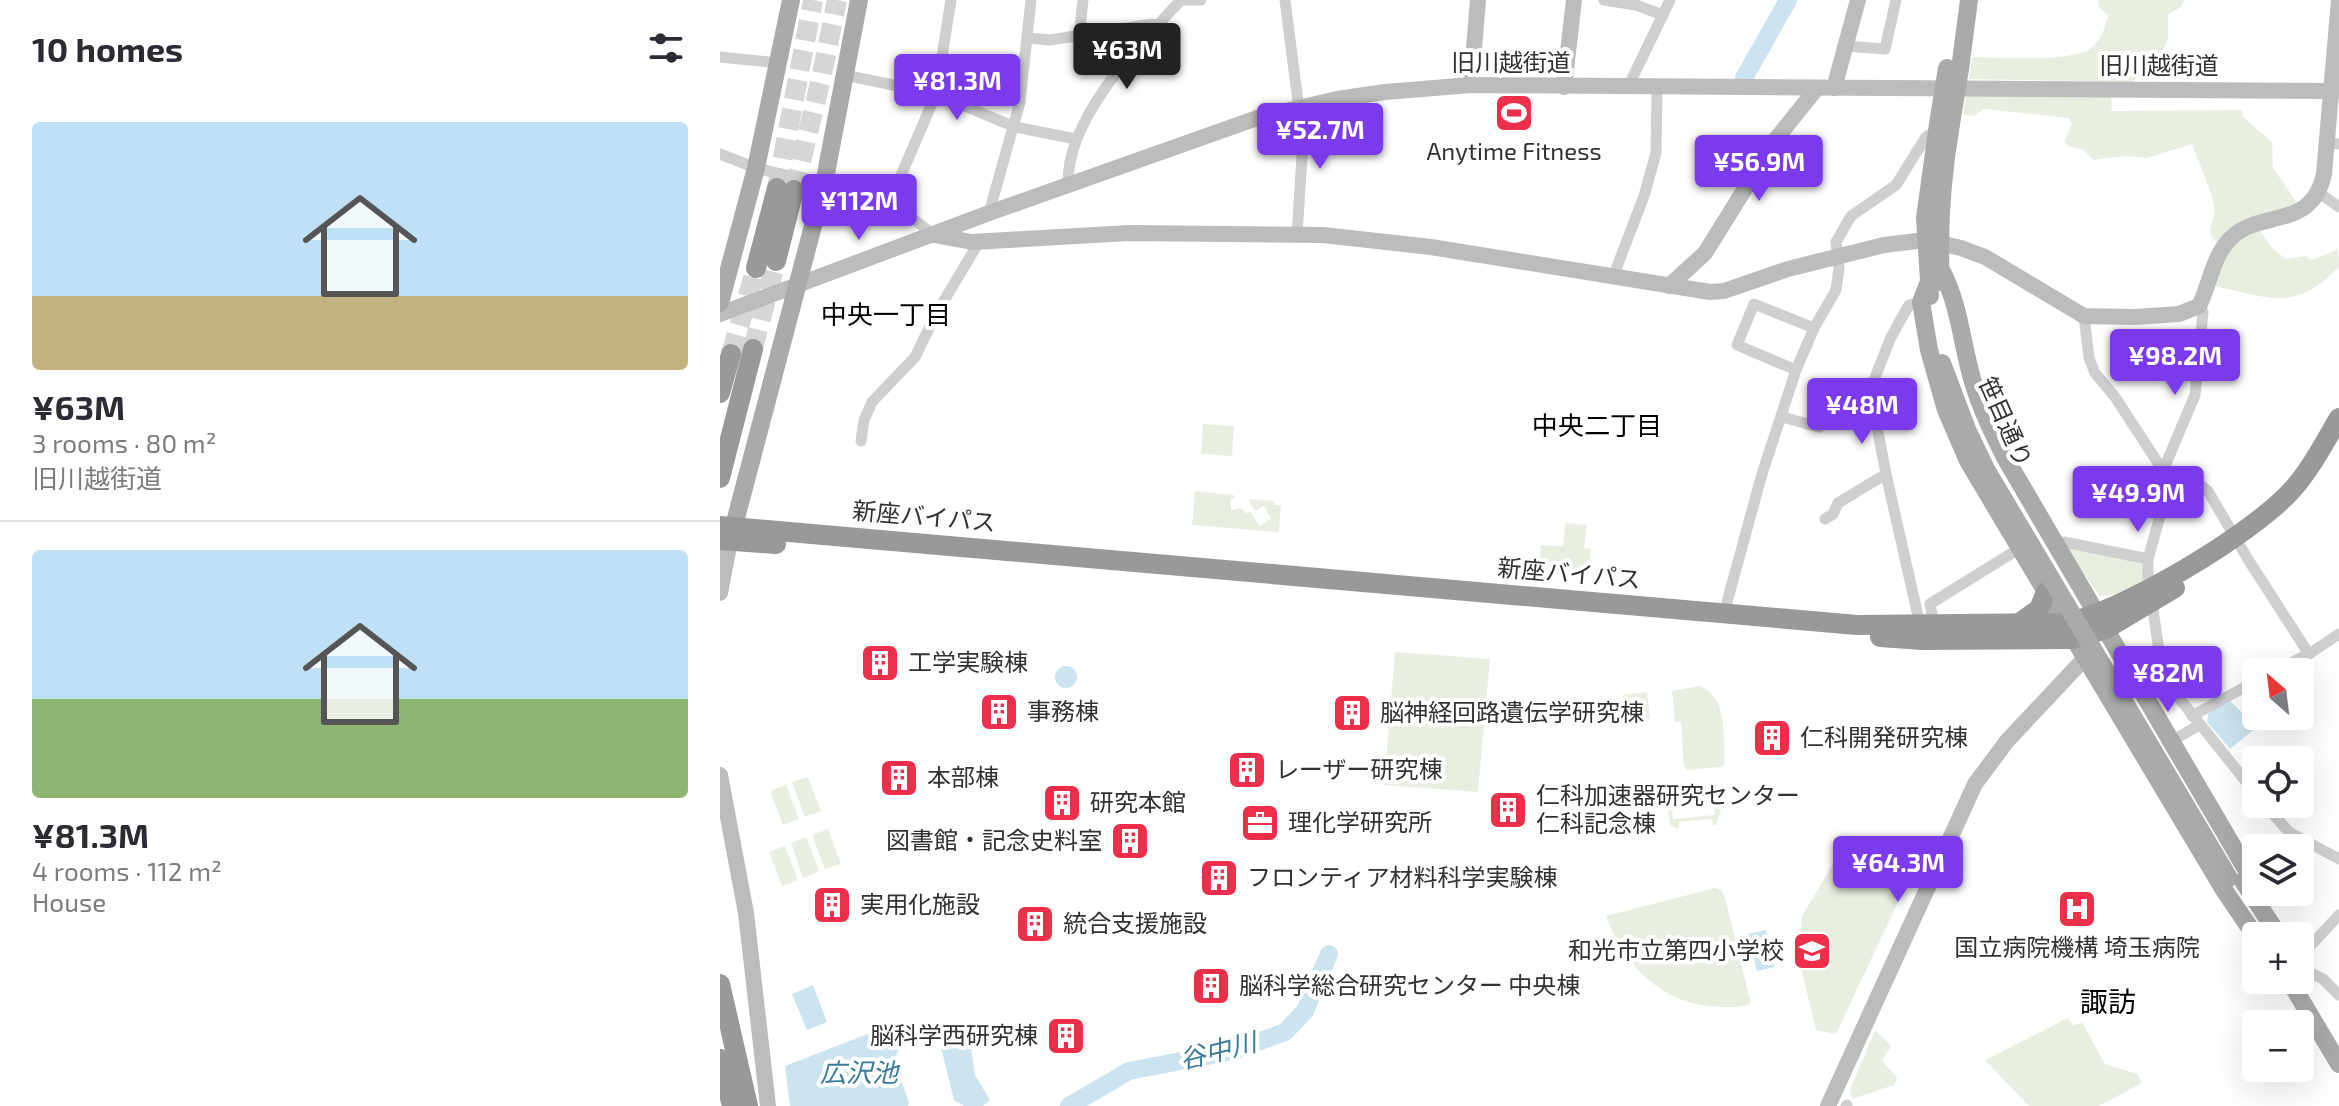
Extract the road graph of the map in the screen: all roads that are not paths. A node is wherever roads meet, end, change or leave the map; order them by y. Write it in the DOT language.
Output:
graph roads {
  1 [pos="951,0"];
  2 [pos="1031,0"];
  3 [pos="1083,0"];
  4 [pos="1183,0"];
  5 [pos="1201,0"];
  6 [pos="1285,0"];
  7 [pos="1478,0"];
  8 [pos="1574,0"];
  9 [pos="1604,0"];
  10 [pos="1670,0"];
  11 [pos="1858,0"];
  12 [pos="1896,0"];
  13 [pos="1958,0"];
  14 [pos="1969,0"];
  15 [pos="2339,0"];
  16 [pos="790,2"];
  17 [pos="859,6"];
  18 [pos="1663,15"];
  19 [pos="1157,26"];
  20 [pos="1079,36"];
  21 [pos="1027,38"];
  22 [pos="1845,46"];
  23 [pos="720,57"];
  24 [pos="778,63"];
  25 [pos="1953,68"];
  26 [pos="845,75"];
  27 [pos="1471,85"];
  28 [pos="1657,86"];
  29 [pos="1564,87"];
  30 [pos="1628,87"];
  31 [pos="1826,88"];
  32 [pos="2334,90"];
  33 [pos="936,94"];
  34 [pos="1299,107"];
  35 [pos="1941,126"];
  36 [pos="1015,127"];
  37 [pos="1076,139"];
  38 [pos="2333,143"];
  39 [pos="720,154"];
  40 [pos="756,168"];
  41 [pos="824,184"];
  42 [pos="1068,185"];
  43 [pos="785,189"];
  44 [pos="2318,192"];
  45 [pos="890,201"];
  46 [pos="2339,207"];
  47 [pos="989,213"];
  48 [pos="934,235"];
  49 [pos="1297,235"];
  50 [pos="1932,241"];
  51 [pos="979,242"];
  52 [pos="1836,257"];
  53 [pos="766,264"];
  54 [pos="1613,277"];
  55 [pos="1935,277"];
  56 [pos="798,285"];
  57 [pos="1669,286"];
  58 [pos="1921,302"];
  59 [pos="720,303"];
  60 [pos="2199,306"];
  61 [pos="720,314"];
  62 [pos="2084,316"];
  63 [pos="1814,328"];
  64 [pos="753,349"];
  65 [pos="731,354"];
  66 [pos="1796,370"];
  67 [pos="720,393"];
  68 [pos="1871,401"];
  69 [pos="1782,417"];
  70 [pos="2339,418"];
  71 [pos="2339,436"];
  72 [pos="861,441"];
  73 [pos="2165,473"];
  74 [pos="1886,474"];
  75 [pos="720,478"];
  76 [pos="1825,519"];
  77 [pos="726,534"];
  78 [pos="2237,541"];
  79 [pos="2056,545"];
  80 [pos="2020,548"];
  81 [pos="2148,559"];
  82 [pos="2046,592"];
  83 [pos="720,593"];
  84 [pos="2151,595"];
  85 [pos="1724,613"];
  86 [pos="2018,624"];
  87 [pos="1927,625"];
  88 [pos="2087,628"];
  89 [pos="2339,634"];
  90 [pos="2309,654"];
  91 [pos="2085,658"];
  92 [pos="2301,658"];
  93 [pos="2132,673"];
  94 [pos="2105,690"];
  95 [pos="2242,690"];
  96 [pos="2195,720"];
  97 [pos="2172,741"];
  98 [pos="720,775"];
  99 [pos="2242,777"];
  100 [pos="2276,818"];
  101 [pos="2339,859"];
  102 [pos="2242,862"];
  103 [pos="2232,873"];
  104 [pos="2339,915"];
  105 [pos="2246,922"];
  106 [pos="2256,922"];
  107 [pos="2269,922"];
  108 [pos="2314,942"];
  109 [pos="2314,975"];
  110 [pos="720,984"];
  111 [pos="2297,994"];
  112 [pos="2312,994"];
  113 [pos="2339,995"];
  114 [pos="2339,1039"];
  115 [pos="720,1059"];
  116 [pos="2339,1064"];
  117 [pos="732,1106"];
  118 [pos="748,1106"];
  119 [pos="768,1106"];
  120 [pos="1828,1106"];
  1 -- 33 [label="street"];
  2 -- 21 [label="street"];
  3 -- 20 [label="street"];
  4 -- 5 [label="street"];
  4 -- 19 [label="street"];
  6 -- 34 [label="street"];
  7 -- 27 [label="street"];
  8 -- 29 [label="street"];
  9 -- 18 [label="street"];
  10 -- 18 [label="street"];
  11 -- 22 [label="street"];
  12 -- 22 [label="street"];
  13 -- 25 [label="main road, 笹目通り"];
  14 -- 25 [label="main road, 笹目通り"];
  15 -- 32 [label="street"];
  16 -- 24 [label="main road"];
  17 -- 26 [label="main road"];
  18 -- 30 [label="street"];
  19 -- 20 [label="street"];
  19 -- 37 [label="street"];
  20 -- 21 [label="street"];
  21 -- 36 [label="street"];
  22 -- 31 [label="street"];
  23 -- 24 [label="street"];
  24 -- 40 [label="main road"];
  25 -- 35 [label="main road, 笹目通り, bridge"];
  26 -- 33 [label="street"];
  26 -- 41 [label="main road"];
  27 -- 29 [label="street, 旧川越街道"];
  27 -- 34 [label="street, 旧川越街道"];
  28 -- 30 [label="street, 旧川越街道"];
  28 -- 31 [label="street, 旧川越街道"];
  28 -- 54 [label="street"];
  29 -- 30 [label="street, 旧川越街道"];
  31 -- 32 [label="street, 旧川越街道"];
  31 -- 57 [label="street"];
  32 -- 38 [label="street"];
  33 -- 36 [label="street"];
  33 -- 45 [label="street"];
  34 -- 42 [label="street, 旧川越街道"];
  34 -- 49 [label="street"];
  35 -- 50 [label="main road, 笹目通り"];
  35 -- 52 [label="street"];
  36 -- 37 [label="street"];
  36 -- 47 [label="street"];
  37 -- 42 [label="street"];
  38 -- 44 [label="street"];
  39 -- 40 [label="street"];
  40 -- 41 [label="street"];
  40 -- 59 [label="main road"];
  41 -- 45 [label="street"];
  41 -- 56 [label="main road"];
  42 -- 47 [label="street, 旧川越街道"];
  43 -- 53 [label="highway"];
  44 -- 46 [label="street"];
  44 -- 60 [label="street"];
  45 -- 48 [label="street"];
  47 -- 48 [label="street, 旧川越街道"];
  48 -- 51 [label="street"];
  48 -- 56 [label="street, 旧川越街道"];
  49 -- 51 [label="street"];
  49 -- 54 [label="street"];
  50 -- 52 [label="street"];
  50 -- 55 [label="main road, 笹目通り"];
  50 -- 62 [label="street"];
  51 -- 72 [label="street"];
  52 -- 57 [label="street"];
  52 -- 63 [label="street"];
  54 -- 57 [label="street"];
  55 -- 58 [label="main road"];
  55 -- 79 [label="main road"];
  55 -- 103 [label="main road, 笹目通り"];
  56 -- 61 [label="street, 旧川越街道"];
  56 -- 77 [label="main road"];
  58 -- 68 [label="street"];
  58 -- 80 [label="main road"];
  60 -- 62 [label="street"];
  60 -- 73 [label="street"];
  62 -- 73 [label="street"];
  63 -- 66 [label="street"];
  63 -- 66 [label="street"];
  64 -- 75 [label="highway"];
  65 -- 67 [label="highway"];
  66 -- 69 [label="street"];
  68 -- 69 [label="street"];
  68 -- 74 [label="street"];
  69 -- 85 [label="street"];
  70 -- 78 [label="highway, 新座バイパス"];
  71 -- 78 [label="highway, 新座バイパス"];
  73 -- 78 [label="street"];
  73 -- 81 [label="street"];
  74 -- 76 [label="street"];
  74 -- 87 [label="street"];
  77 -- 83 [label="street"];
  77 -- 85 [label="highway, 新座バイパス"];
  77 -- 88 [label="highway, 新座バイパス"];
  78 -- 84 [label="highway, 新座バイパス"];
  78 -- 90 [label="street"];
  79 -- 81 [label="street"];
  79 -- 88 [label="main road"];
  80 -- 82 [label="main road"];
  80 -- 87 [label="street"];
  81 -- 84 [label="street"];
  82 -- 86 [label="highway"];
  82 -- 88 [label="main road"];
  84 -- 88 [label="highway, 新座バイパス"];
  84 -- 96 [label="street"];
  85 -- 87 [label="highway, 新座バイパス"];
  86 -- 87 [label="highway, 新座バイパス"];
  86 -- 88 [label="highway, 新座バイパス"];
  88 -- 91 [label="main road"];
  88 -- 93 [label="main road"];
  89 -- 90 [label="street"];
  90 -- 92 [label="street"];
  91 -- 94 [label="main road"];
  91 -- 120 [label="street"];
  93 -- 94 [label="main road"];
  93 -- 97 [label="main road"];
  94 -- 105 [label="main road"];
  95 -- 96 [label="street"];
  96 -- 97 [label="street"];
  96 -- 99 [label="street"];
  97 -- 102 [label="main road"];
  98 -- 119 [label="street"];
  100 -- 101 [label="street"];
  103 -- 106 [label="main road, 笹目通り"];
  103 -- 107 [label="main road, 笹目通り"];
  104 -- 108 [label="street"];
  109 -- 113 [label="street"];
  110 -- 118 [label="highway"];
  111 -- 116 [label="main road"];
  112 -- 114 [label="main road"];
  115 -- 117 [label="highway"];
}
